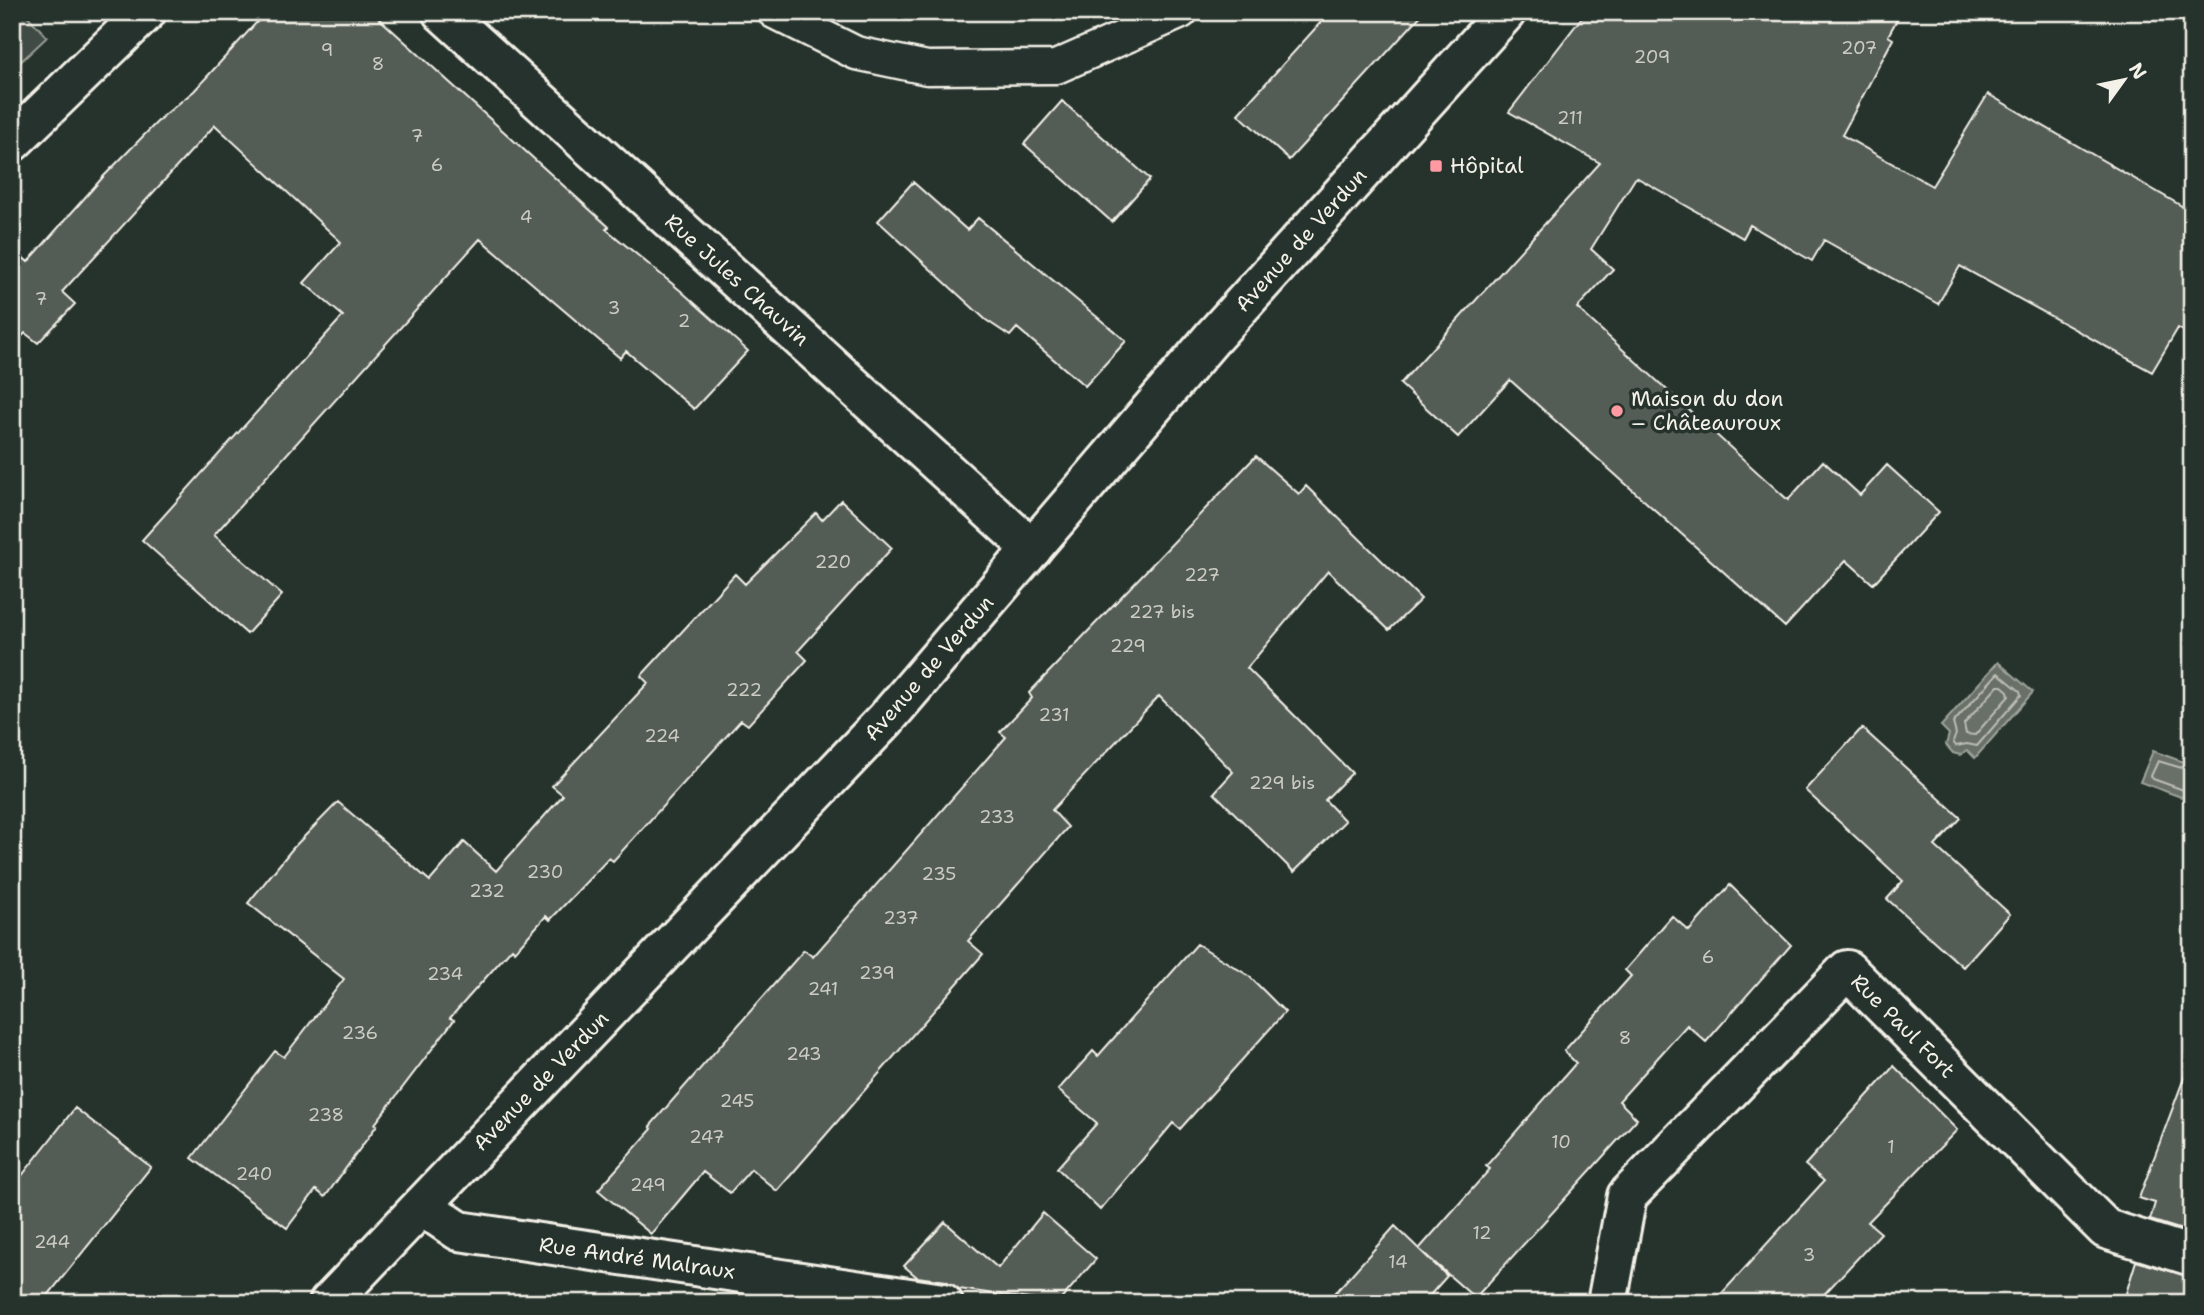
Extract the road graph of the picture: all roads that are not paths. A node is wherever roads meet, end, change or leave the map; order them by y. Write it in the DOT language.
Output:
graph roads {
  1 [pos="146,12"];
  2 [pos="442,12"];
  3 [pos="774,12"];
  4 [pos="1181,12"];
  5 [pos="1506,12"];
  6 [pos="826,25"];
  7 [pos="12,142"];
  8 [pos="1032,548"];
  9 [pos="422,1206"];
  10 [pos="2192,1256"];
  11 [pos="329,1303"];
  12 [pos="943,1303"];
  13 [pos="1607,1303"];
  1 -- 7 [label="street"];
  2 -- 8 [label="street, Rue Jules Chauvin"];
  3 -- 6 [label="lane"];
  4 -- 6 [label="lane"];
  5 -- 8 [label="street, Avenue de Verdun"];
  8 -- 9 [label="street, Avenue de Verdun"];
  9 -- 11 [label="street, Avenue de Verdun"];
  9 -- 12 [label="street, Rue André Malraux"];
  10 -- 13 [label="street, Rue Paul Fort"];
}
